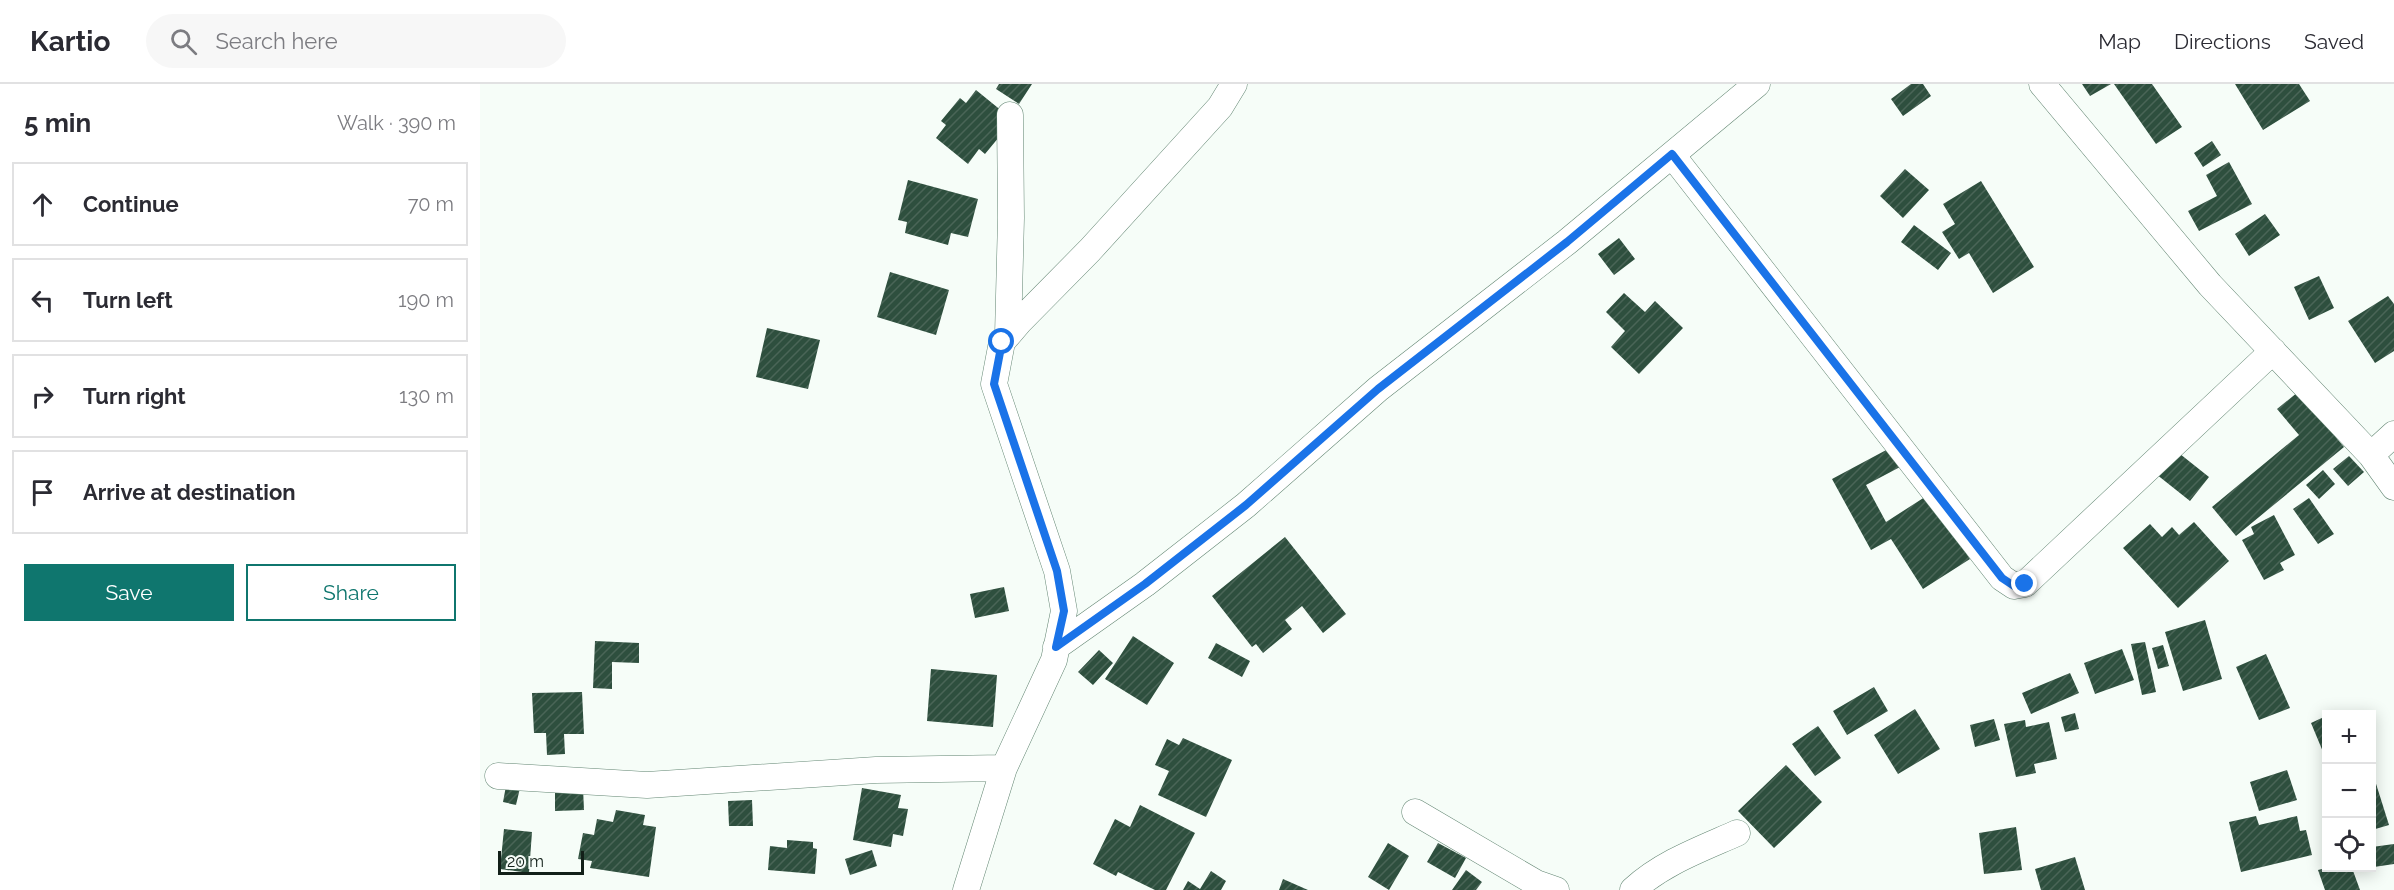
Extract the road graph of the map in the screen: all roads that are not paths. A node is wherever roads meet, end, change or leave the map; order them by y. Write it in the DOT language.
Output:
graph roads {
  1 [pos="1234,84"];
  2 [pos="1757,84"];
  3 [pos="2042,84"];
  4 [pos="1010,115"];
  5 [pos="1672,154"];
  6 [pos="1008,335"];
  7 [pos="2273,351"];
  8 [pos="2394,434"];
  9 [pos="2371,455"];
  10 [pos="2394,487"];
  11 [pos="1056,647"];
  12 [pos="1004,768"];
  13 [pos="498,776"];
  14 [pos="1415,812"];
  15 [pos="1737,833"];
  16 [pos="966,890"];
  17 [pos="1556,890"];
  18 [pos="1633,890"];
  1 -- 6 [label="street"];
  2 -- 5 [label="street"];
  3 -- 7 [label="street"];
  4 -- 6 [label="street"];
  5 -- 7 [label="street"];
  5 -- 11 [label="street"];
  6 -- 11 [label="street"];
  7 -- 9 [label="street"];
  8 -- 9 [label="street"];
  9 -- 10 [label="street"];
  11 -- 12 [label="street"];
  12 -- 13 [label="street"];
  12 -- 16 [label="street"];
  14 -- 17 [label="street"];
  15 -- 18 [label="street"];
}
